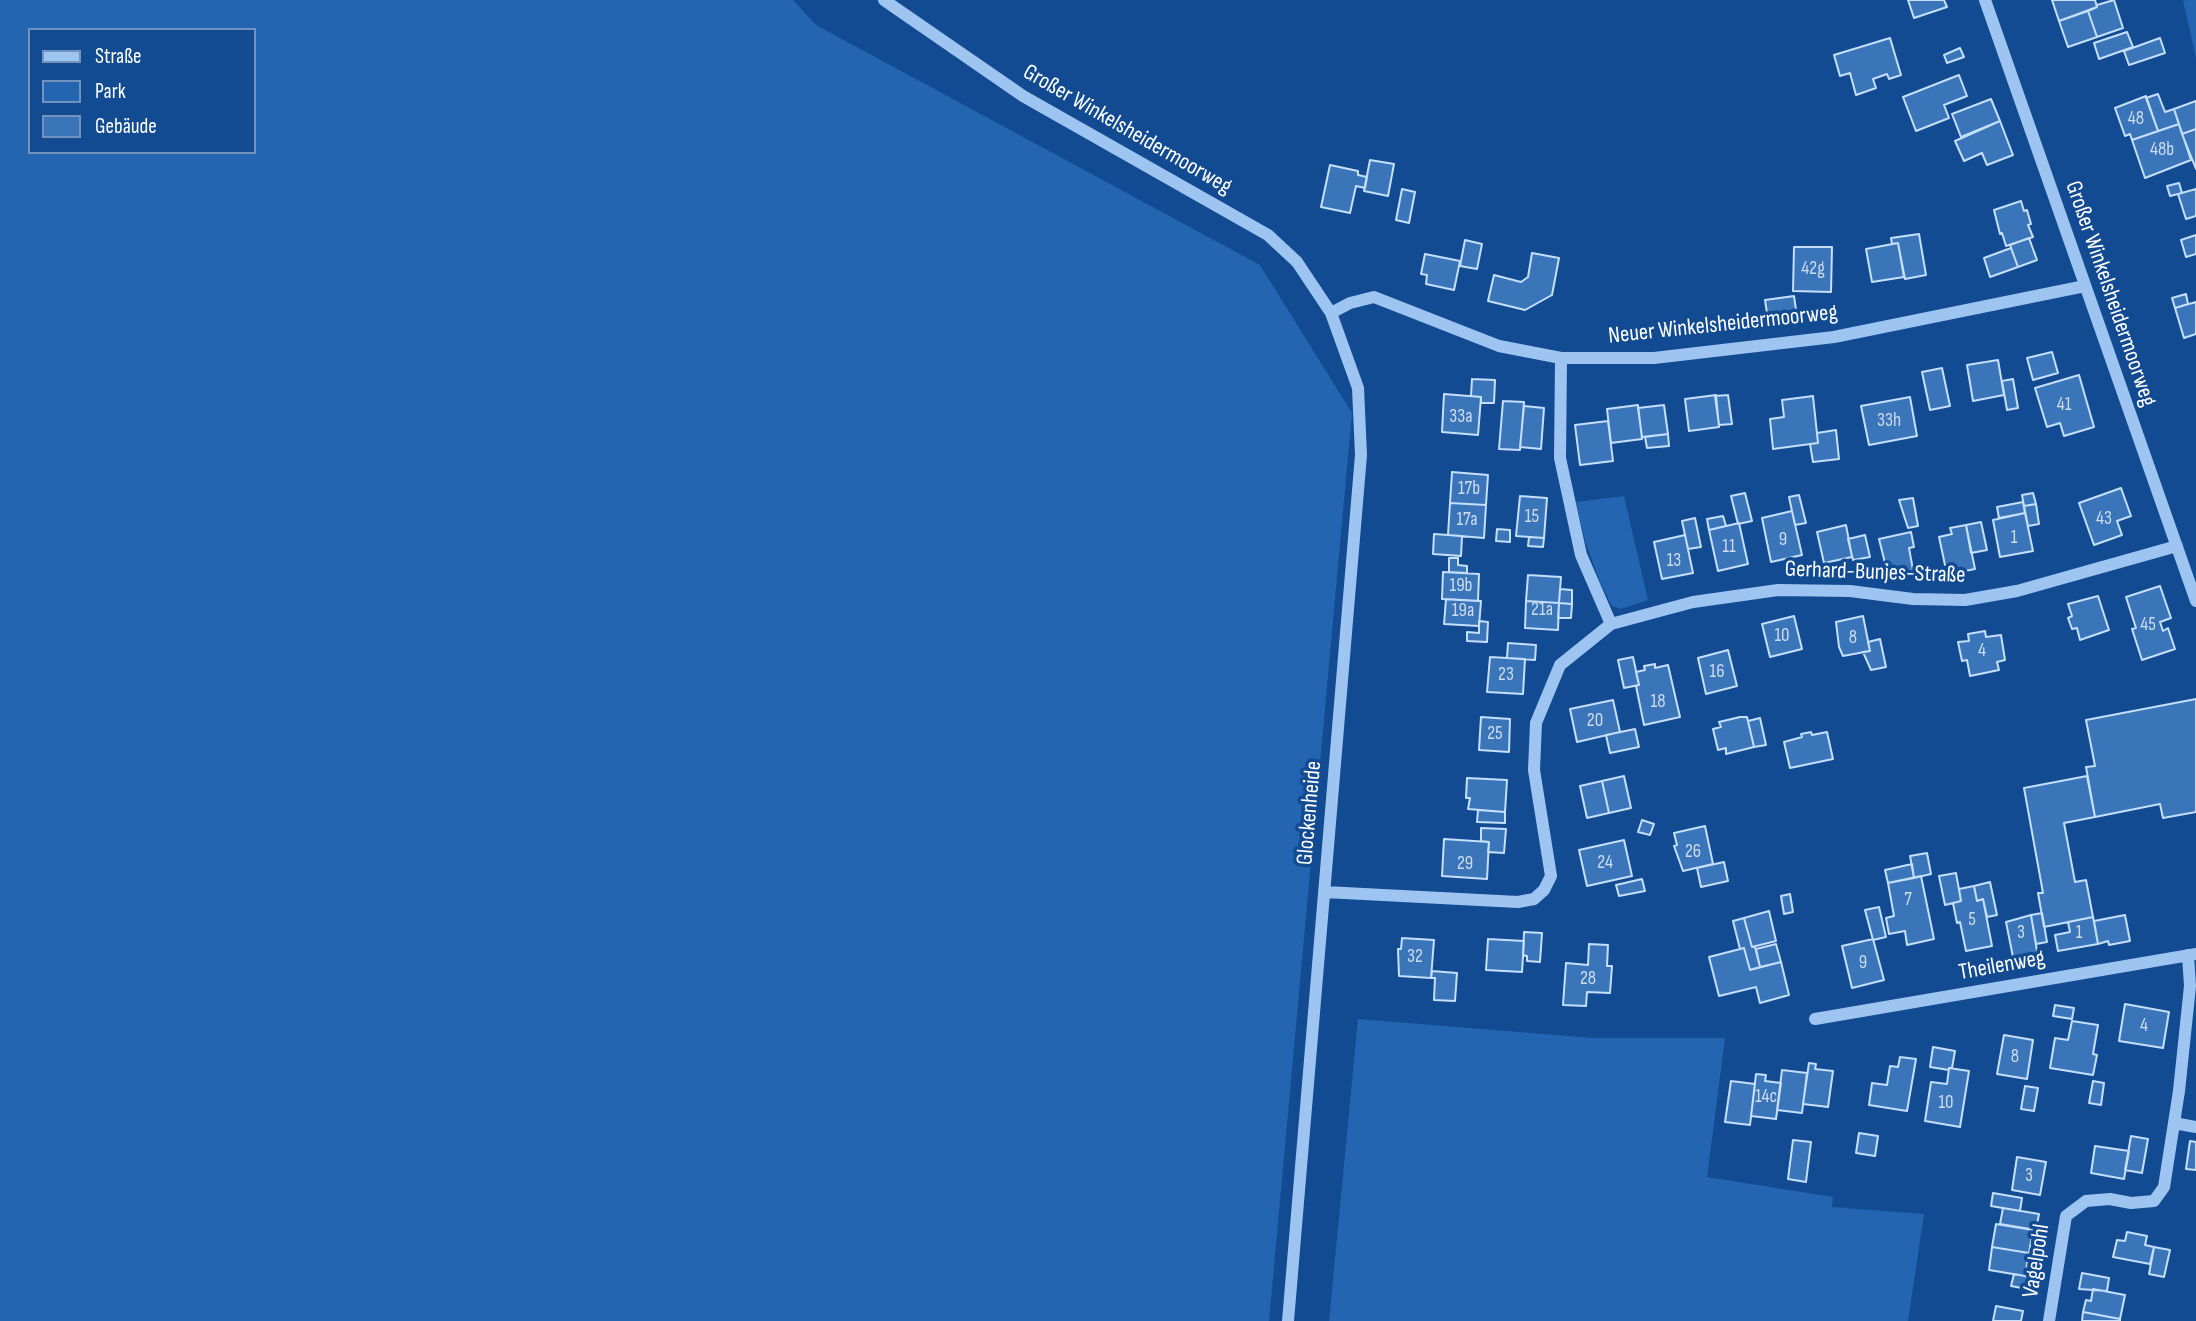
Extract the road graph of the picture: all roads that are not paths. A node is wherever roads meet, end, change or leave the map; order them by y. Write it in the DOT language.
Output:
graph roads {
  1 [pos="884,0"];
  2 [pos="1985,0"];
  3 [pos="2085,286"];
  4 [pos="1331,313"];
  5 [pos="1561,358"];
  6 [pos="2177,546"];
  7 [pos="2196,601"];
  8 [pos="1611,624"];
  9 [pos="1325,892"];
  10 [pos="2192,954"];
  11 [pos="1815,1019"];
  12 [pos="2174,1123"];
  13 [pos="2196,1126"];
  14 [pos="1288,1321"];
  15 [pos="2049,1321"];
  1 -- 4 [label="street, Großer Winkelsheidermoorweg"];
  2 -- 3 [label="street, Großer Winkelsheidermoorweg"];
  3 -- 5 [label="street, Neuer Winkelsheidermoorweg"];
  3 -- 6 [label="street, Großer Winkelsheidermoorweg"];
  4 -- 5 [label="street, Neuer Winkelsheidermoorweg"];
  4 -- 9 [label="street, Glockenheide"];
  5 -- 8 [label="street"];
  6 -- 7 [label="street, Großer Winkelsheidermoorweg"];
  6 -- 8 [label="street, Gerhard-Bunjes-Straße"];
  8 -- 9 [label="street, Gerhard-Bunjes-Straße"];
  9 -- 14 [label="street, Glockenheide"];
  10 -- 11 [label="street, Theilenweg"];
  10 -- 12 [label="street, Vagelpohl"];
  12 -- 13 [label="street"];
  12 -- 15 [label="street, Vagelpohl"];
}
